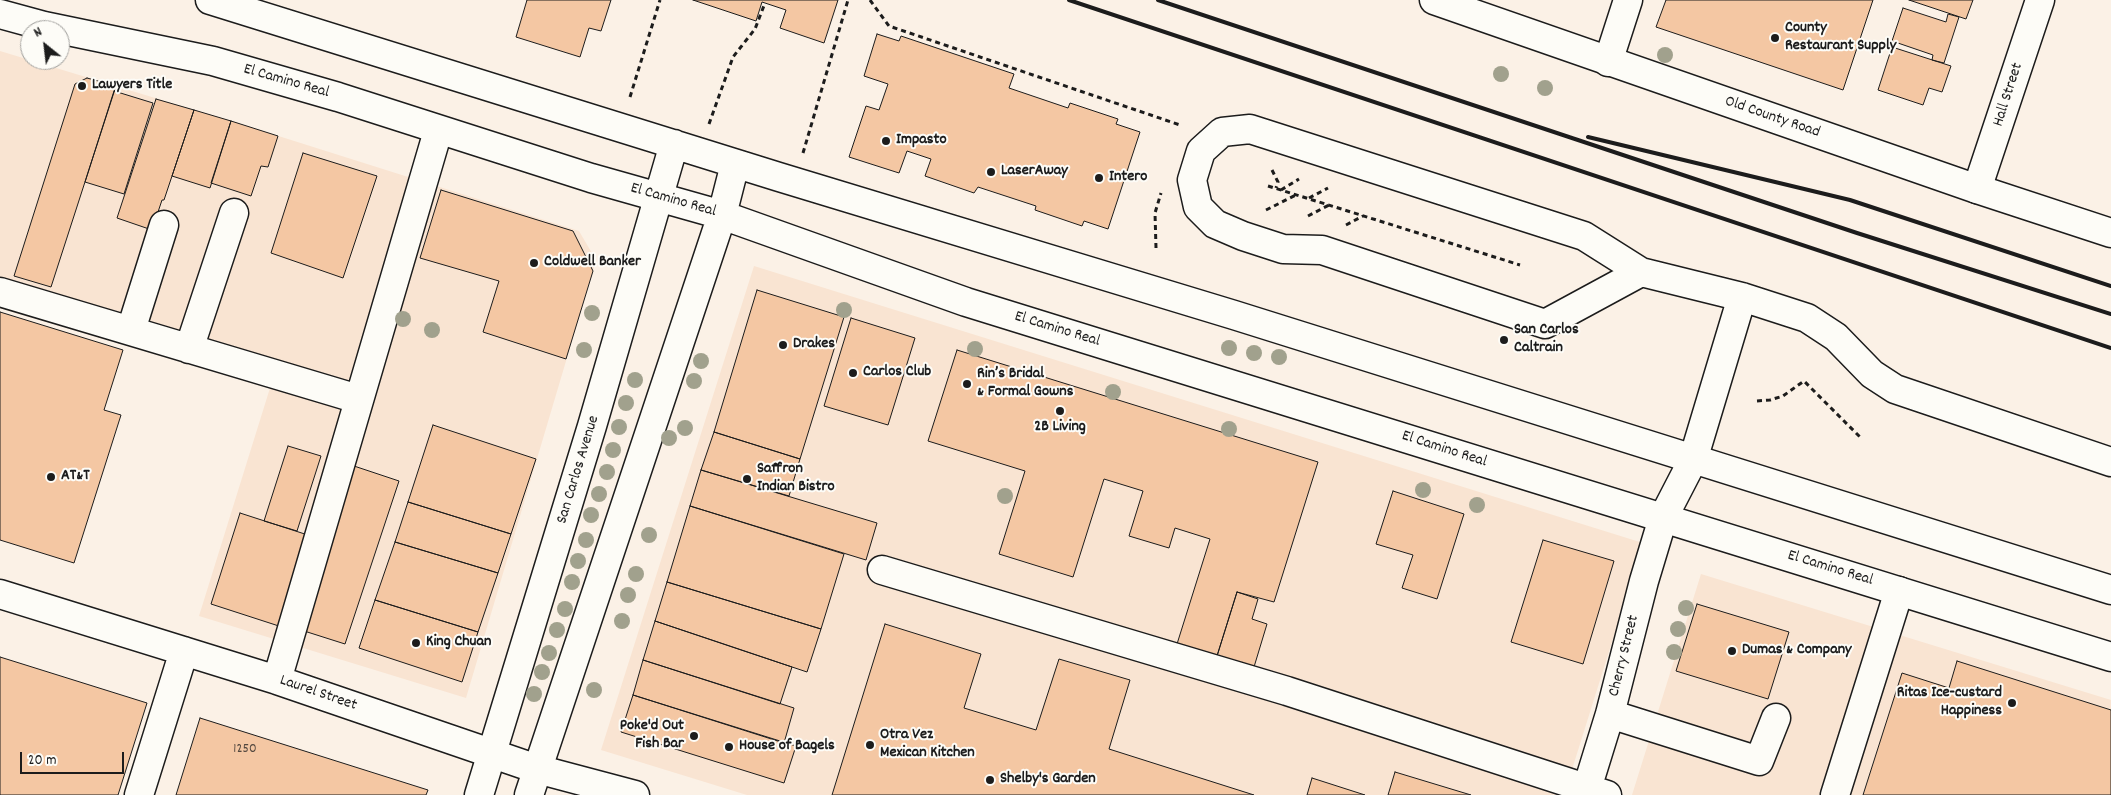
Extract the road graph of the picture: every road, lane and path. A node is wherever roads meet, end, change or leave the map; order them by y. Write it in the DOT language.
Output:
graph roads {
  1 [pos="210,0"];
  2 [pos="660,0"];
  3 [pos="848,0"];
  4 [pos="870,0"];
  5 [pos="1434,0"];
  6 [pos="1628,0"];
  7 [pos="2040,0"];
  8 [pos="765,3"];
  9 [pos="0,14"];
  10 [pos="1608,62"];
  11 [pos="628,102"];
  12 [pos="708,126"];
  13 [pos="438,131"];
  14 [pos="1178,133"];
  15 [pos="674,144"];
  16 [pos="802,156"];
  17 [pos="735,164"];
  18 [pos="1271,169"];
  19 [pos="1162,186"];
  20 [pos="1268,186"];
  21 [pos="1276,188"];
  22 [pos="1978,189"];
  23 [pos="659,198"];
  24 [pos="234,213"];
  25 [pos="722,215"];
  26 [pos="164,225"];
  27 [pos="2111,233"];
  28 [pos="1156,248"];
  29 [pos="1520,265"];
  30 [pos="1641,272"];
  31 [pos="0,292"];
  32 [pos="1742,297"];
  33 [pos="132,330"];
  34 [pos="190,349"];
  35 [pos="358,399"];
  36 [pos="1757,401"];
  37 [pos="1860,437"];
  38 [pos="1692,460"];
  39 [pos="2111,462"];
  40 [pos="1663,518"];
  41 [pos="882,570"];
  42 [pos="2111,590"];
  43 [pos="1899,591"];
  44 [pos="0,594"];
  45 [pos="184,651"];
  46 [pos="2111,658"];
  47 [pos="277,680"];
  48 [pos="1610,714"];
  49 [pos="1776,718"];
  50 [pos="491,752"];
  51 [pos="537,769"];
  52 [pos="1593,793"];
  53 [pos="139,795"];
  54 [pos="479,795"];
  55 [pos="529,795"];
  56 [pos="636,795"];
  57 [pos="1835,795"];
  1 -- 15 [label="main road"];
  2 -- 11 [label="path"];
  3 -- 16 [label="path"];
  4 -- 14 [label="path"];
  5 -- 10 [label="main road, Old County Road"];
  6 -- 10 [label="main road"];
  7 -- 22 [label="main road, Hall Street"];
  8 -- 12 [label="path"];
  9 -- 13 [label="main road, El Camino Real"];
  10 -- 22 [label="main road, Old County Road"];
  13 -- 23 [label="main road, El Camino Real"];
  13 -- 35 [label="main road"];
  15 -- 17 [label="main road"];
  15 -- 23 [label="main road, San Carlos Avenue"];
  17 -- 25 [label="main road"];
  17 -- 38 [label="main road"];
  18 -- 21 [label="path"];
  19 -- 28 [label="path"];
  20 -- 21 [label="path"];
  21 -- 29 [label="path"];
  22 -- 27 [label="main road, Old County Road"];
  23 -- 25 [label="main road, El Camino Real"];
  23 -- 50 [label="main road, San Carlos Avenue"];
  24 -- 34 [label="main road"];
  25 -- 40 [label="main road, El Camino Real"];
  25 -- 51 [label="main road"];
  26 -- 33 [label="main road"];
  30 -- 30 [label="main road"];
  30 -- 32 [label="main road"];
  31 -- 33 [label="main road"];
  32 -- 38 [label="main road, Cherry Street"];
  32 -- 39 [label="main road"];
  33 -- 34 [label="main road"];
  34 -- 35 [label="main road"];
  35 -- 47 [label="main road"];
  36 -- 37 [label="path"];
  38 -- 40 [label="main road, Cherry Street"];
  38 -- 42 [label="main road"];
  40 -- 43 [label="main road, El Camino Real"];
  40 -- 48 [label="main road, Cherry Street"];
  41 -- 52 [label="main road"];
  43 -- 46 [label="main road, El Camino Real"];
  43 -- 57 [label="main road"];
  44 -- 45 [label="main road, Laurel Street"];
  45 -- 47 [label="main road, Laurel Street"];
  45 -- 53 [label="main road"];
  47 -- 50 [label="main road, Laurel Street"];
  48 -- 49 [label="main road"];
  48 -- 52 [label="main road, Cherry Street"];
  50 -- 51 [label="main road, Laurel Street"];
  50 -- 54 [label="main road, San Carlos Avenue"];
  51 -- 55 [label="main road"];
  51 -- 56 [label="main road, Laurel Street"];
}
